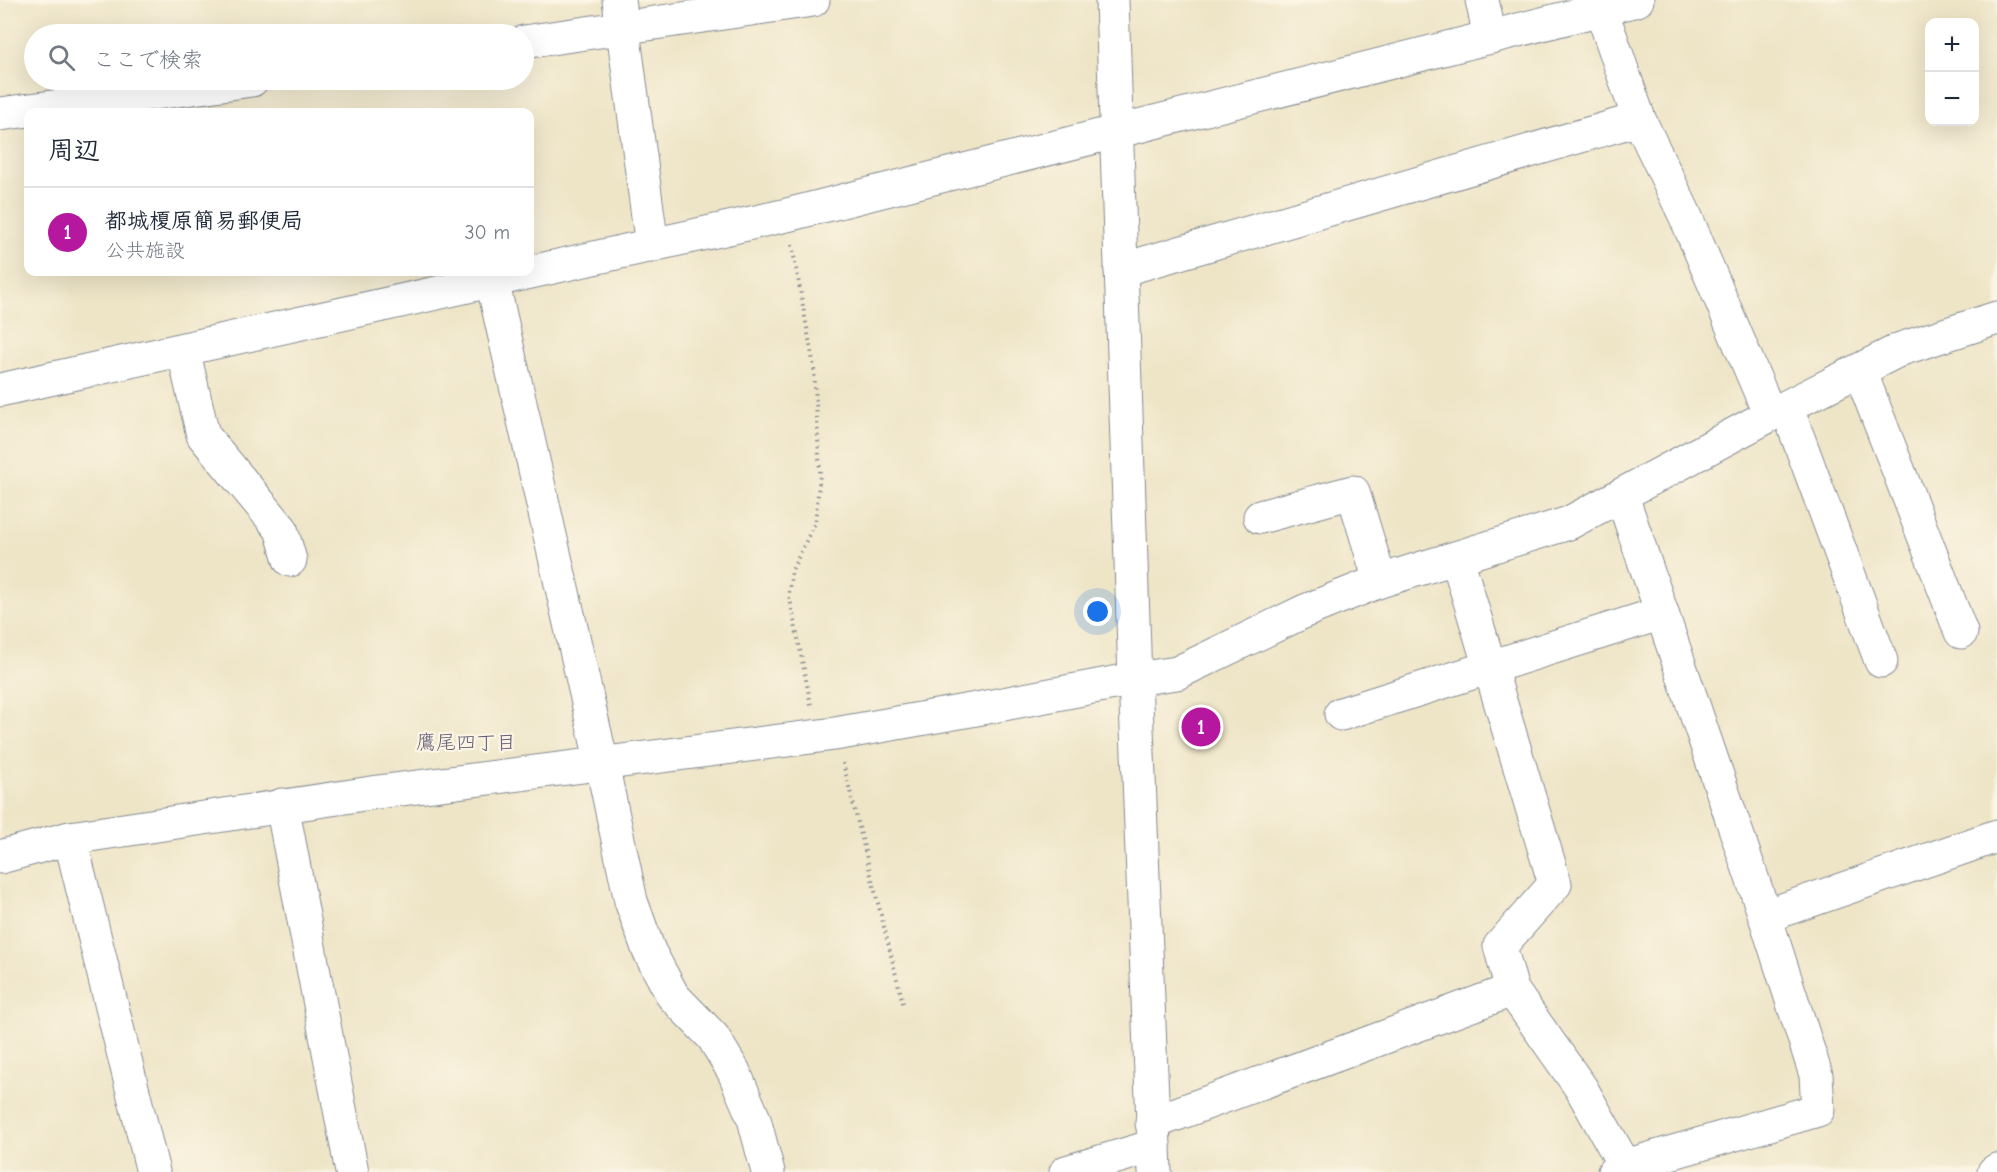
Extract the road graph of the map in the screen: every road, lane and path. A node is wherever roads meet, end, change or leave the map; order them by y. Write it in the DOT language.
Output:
graph roads {
  1 [pos="813,0"];
  2 [pos="1112,0"];
  3 [pos="1482,0"];
  4 [pos="1637,0"];
  5 [pos="1601,9"];
  6 [pos="621,14"];
  7 [pos="1490,37"];
  8 [pos="534,39"];
  9 [pos="178,90"];
  10 [pos="44,108"];
  11 [pos="24,111"];
  12 [pos="0,114"];
  13 [pos="1639,119"];
  14 [pos="1116,131"];
  15 [pos="787,215"];
  16 [pos="652,246"];
  17 [pos="1120,270"];
  18 [pos="534,271"];
  19 [pos="511,276"];
  20 [pos="492,280"];
  21 [pos="1997,318"];
  22 [pos="183,349"];
  23 [pos="1860,371"];
  24 [pos="0,390"];
  25 [pos="1778,412"];
  26 [pos="1622,496"];
  27 [pos="1260,518"];
  28 [pos="1457,558"];
  29 [pos="290,560"];
  30 [pos="1380,581"];
  31 [pos="1662,613"];
  32 [pos="1960,632"];
  33 [pos="1881,661"];
  34 [pos="1490,667"];
  35 [pos="1135,679"];
  36 [pos="1341,714"];
  37 [pos="826,735"];
  38 [pos="602,764"];
  39 [pos="282,805"];
  40 [pos="1997,836"];
  41 [pos="70,838"];
  42 [pos="0,857"];
  43 [pos="1765,916"];
  44 [pos="1512,990"];
  45 [pos="903,1003"];
  46 [pos="1154,1147"];
  47 [pos="1620,1169"];
  48 [pos="153,1172"];
  49 [pos="352,1172"];
  50 [pos="768,1172"];
  51 [pos="1066,1172"];
  1 -- 6 [label="street"];
  2 -- 14 [label="street"];
  3 -- 7 [label="street"];
  4 -- 5 [label="street"];
  5 -- 7 [label="street"];
  5 -- 13 [label="street"];
  6 -- 8 [label="street"];
  6 -- 16 [label="street"];
  7 -- 14 [label="street"];
  9 -- 10 [label="street"];
  11 -- 12 [label="street"];
  13 -- 17 [label="street"];
  13 -- 25 [label="street"];
  14 -- 15 [label="street"];
  14 -- 17 [label="street"];
  15 -- 16 [label="street"];
  15 -- 37 [label="path"];
  16 -- 18 [label="street"];
  17 -- 35 [label="street"];
  19 -- 20 [label="street"];
  20 -- 22 [label="street"];
  20 -- 38 [label="street"];
  21 -- 23 [label="street"];
  22 -- 24 [label="street"];
  22 -- 29 [label="street"];
  23 -- 25 [label="street"];
  23 -- 32 [label="street"];
  25 -- 26 [label="street"];
  25 -- 33 [label="street"];
  26 -- 28 [label="street"];
  26 -- 31 [label="street"];
  27 -- 30 [label="street"];
  28 -- 30 [label="street"];
  28 -- 34 [label="street"];
  30 -- 35 [label="street"];
  31 -- 34 [label="street"];
  31 -- 43 [label="street"];
  34 -- 36 [label="street"];
  34 -- 44 [label="street"];
  35 -- 37 [label="street"];
  35 -- 46 [label="street"];
  37 -- 38 [label="street"];
  37 -- 45 [label="path"];
  38 -- 39 [label="street"];
  38 -- 50 [label="street"];
  39 -- 41 [label="street"];
  39 -- 49 [label="street"];
  40 -- 43 [label="street"];
  41 -- 42 [label="street"];
  41 -- 48 [label="street"];
  43 -- 47 [label="street"];
  44 -- 46 [label="street"];
  44 -- 47 [label="street"];
  46 -- 51 [label="street"];
}
